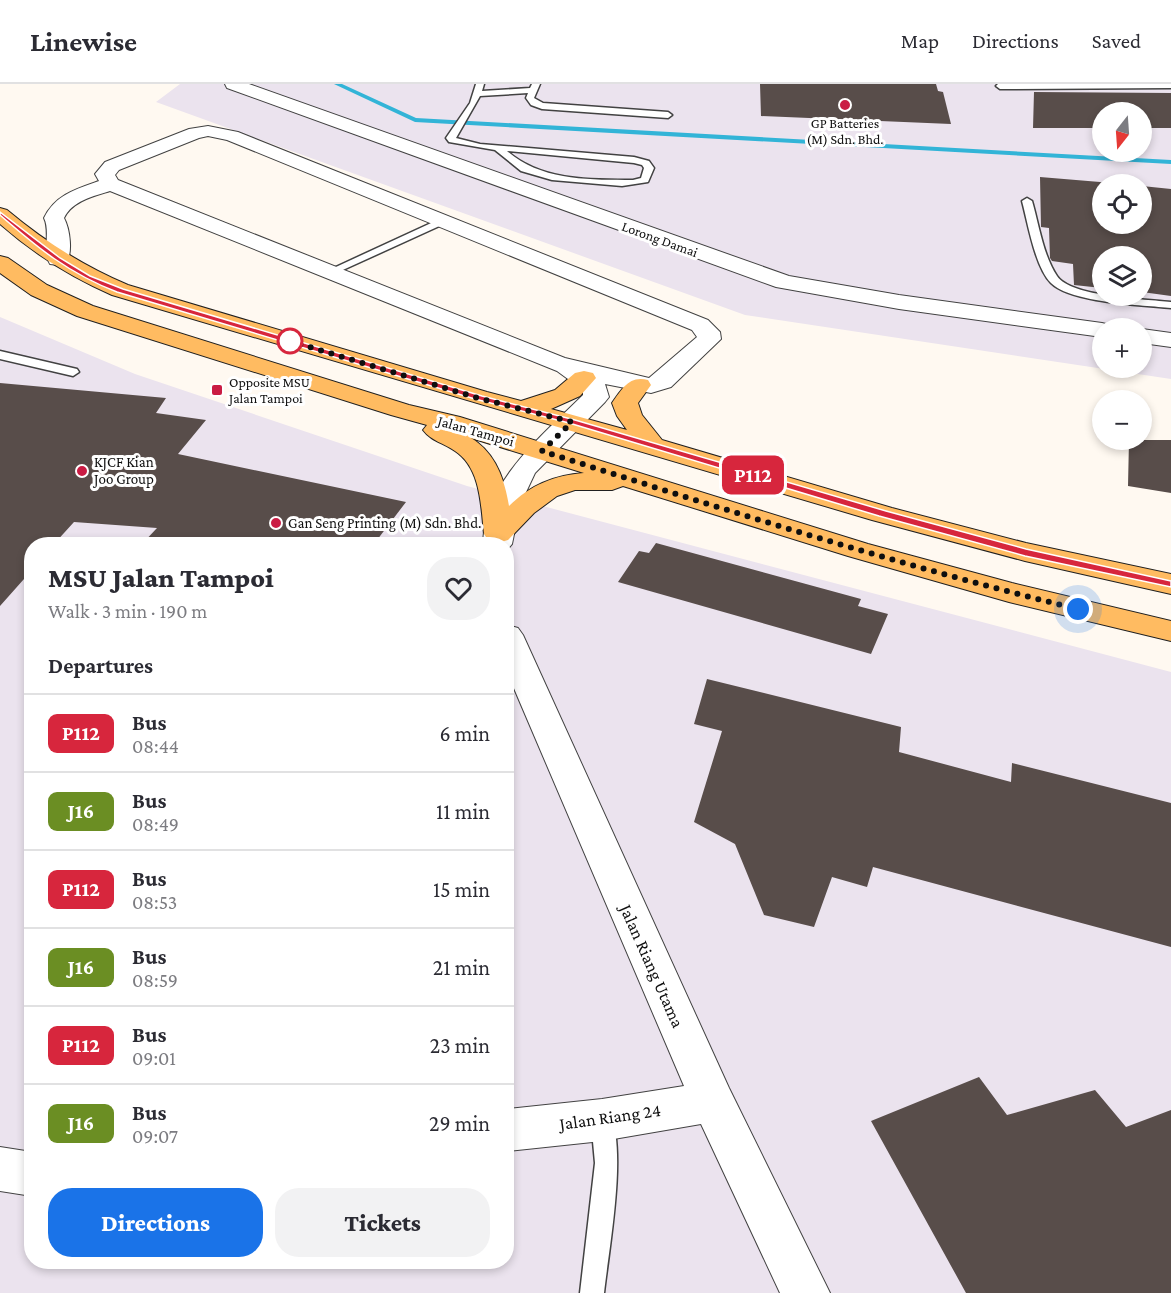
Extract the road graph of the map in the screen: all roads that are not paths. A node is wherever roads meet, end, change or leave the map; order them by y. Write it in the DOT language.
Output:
graph roads {
  1 [pos="233,84"];
  2 [pos="480,84"];
  3 [pos="1171,85"];
  4 [pos="1000,86"];
  5 [pos="535,87"];
  6 [pos="475,98"];
  7 [pos="668,115"];
  8 [pos="498,148"];
  9 [pos="111,184"];
  10 [pos="1027,201"];
  11 [pos="0,214"];
  12 [pos="442,221"];
  13 [pos="57,259"];
  14 [pos="0,263"];
  15 [pos="330,272"];
  16 [pos="1171,305"];
  17 [pos="1092,329"];
  18 [pos="1152,337"];
  19 [pos="1171,340"];
  20 [pos="0,355"];
  21 [pos="555,363"];
  22 [pos="73,372"];
  23 [pos="584,378"];
  24 [pos="639,386"];
  25 [pos="521,408"];
  26 [pos="400,410"];
  27 [pos="572,422"];
  28 [pos="653,446"];
  29 [pos="542,451"];
  30 [pos="648,485"];
  31 [pos="497,537"];
  32 [pos="498,537"];
  33 [pos="499,537"];
  34 [pos="1171,584"];
  35 [pos="1171,631"];
  36 [pos="514,651"];
  37 [pos="713,1102"];
  38 [pos="602,1120"];
  39 [pos="514,1129"];
  40 [pos="0,1169"];
  41 [pos="24,1173"];
  42 [pos="592,1293"];
  43 [pos="805,1293"];
  1 -- 17 [label="street, Lorong Damai"];
  2 -- 6 [label="lane"];
  3 -- 4 [label="lane"];
  5 -- 6 [label="lane"];
  5 -- 7 [label="lane"];
  6 -- 8 [label="lane"];
  8 -- 8 [label="lane"];
  9 -- 12 [label="street"];
  9 -- 13 [label="street"];
  9 -- 15 [label="street"];
  10 -- 16 [label="lane"];
  11 -- 13 [label="main road"];
  12 -- 15 [label="lane"];
  12 -- 24 [label="street"];
  13 -- 25 [label="main road"];
  14 -- 26 [label="main road, Jalan Tampoi"];
  15 -- 21 [label="street"];
  18 -- 19 [label="street"];
  20 -- 22 [label="lane"];
  21 -- 23 [label="street"];
  21 -- 24 [label="street"];
  23 -- 25 [label="main road"];
  23 -- 27 [label="street"];
  24 -- 28 [label="main road"];
  25 -- 27 [label="main road"];
  26 -- 29 [label="main road, Jalan Tampoi"];
  26 -- 31 [label="main road"];
  27 -- 28 [label="main road"];
  27 -- 29 [label="street"];
  28 -- 34 [label="main road"];
  29 -- 30 [label="main road, Jalan Tampoi"];
  29 -- 32 [label="street"];
  30 -- 33 [label="main road"];
  30 -- 35 [label="main road, Jalan Tampoi"];
  36 -- 37 [label="street, Jalan Riang Utama"];
  37 -- 38 [label="street, Jalan Riang 24"];
  37 -- 43 [label="street, Jalan Riang Utama"];
  38 -- 39 [label="street, Jalan Riang 24"];
  38 -- 42 [label="lane"];
  40 -- 41 [label="street"];
}
